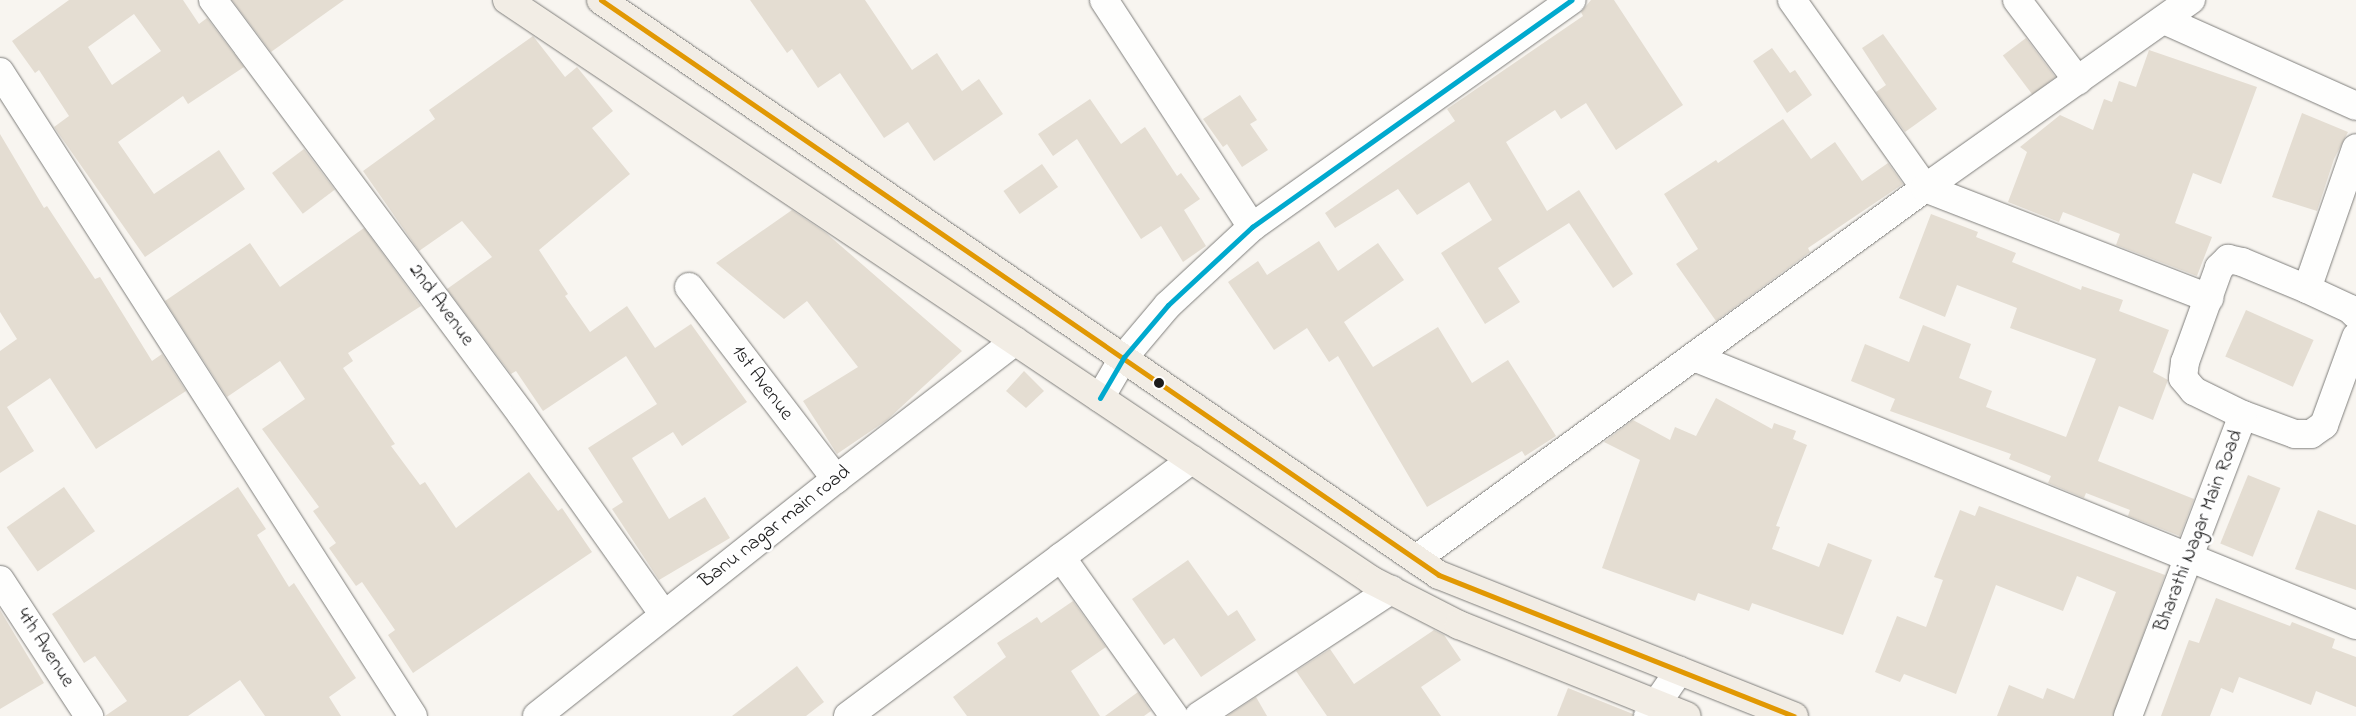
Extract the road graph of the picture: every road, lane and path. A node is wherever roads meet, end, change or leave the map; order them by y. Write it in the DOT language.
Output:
graph roads {
  1 [pos="213,0"];
  2 [pos="507,0"];
  3 [pos="601,0"];
  4 [pos="1104,0"];
  5 [pos="1572,0"];
  6 [pos="1792,0"];
  7 [pos="2017,0"];
  8 [pos="2191,0"];
  9 [pos="2164,20"];
  10 [pos="0,72"];
  11 [pos="2078,81"];
  12 [pos="2356,106"];
  13 [pos="2356,148"];
  14 [pos="1925,188"];
  15 [pos="1252,227"];
  16 [pos="689,287"];
  17 [pos="2307,289"];
  18 [pos="2209,298"];
  19 [pos="2356,315"];
  20 [pos="1016,341"];
  21 [pos="2354,348"];
  22 [pos="1124,357"];
  23 [pos="1694,357"];
  24 [pos="1100,398"];
  25 [pos="2243,415"];
  26 [pos="1192,460"];
  27 [pos="836,478"];
  28 [pos="1061,557"];
  29 [pos="1416,559"];
  30 [pos="2188,559"];
  31 [pos="0,580"];
  32 [pos="1392,590"];
  33 [pos="664,615"];
  34 [pos="2356,625"];
  35 [pos="1678,671"];
  36 [pos="1653,710"];
  37 [pos="89,716"];
  38 [pos="413,716"];
  39 [pos="537,716"];
  40 [pos="848,716"];
  41 [pos="1174,716"];
  42 [pos="1199,716"];
  43 [pos="1687,716"];
  44 [pos="1794,716"];
  45 [pos="2128,716"];
  1 -- 33 [label="street, 2nd Avenue"];
  2 -- 20 [label="main road"];
  3 -- 22 [label="main road"];
  4 -- 15 [label="street"];
  5 -- 15 [label="street"];
  6 -- 14 [label="street"];
  7 -- 11 [label="street"];
  8 -- 9 [label="street"];
  9 -- 11 [label="street"];
  9 -- 12 [label="street"];
  10 -- 38 [label="street"];
  11 -- 14 [label="street"];
  13 -- 17 [label="street"];
  14 -- 18 [label="street"];
  14 -- 23 [label="street"];
  15 -- 22 [label="street"];
  16 -- 27 [label="street, 1st Avenue"];
  17 -- 18 [label="street, Bharathi Nagar Main Road"];
  17 -- 19 [label="street"];
  18 -- 25 [label="street, Bharathi Nagar Main Road"];
  20 -- 24 [label="main road"];
  20 -- 27 [label="street, Banu nagar main road"];
  21 -- 25 [label="street"];
  22 -- 24 [label="street"];
  22 -- 29 [label="main road"];
  23 -- 29 [label="street"];
  23 -- 30 [label="street"];
  24 -- 26 [label="main road"];
  25 -- 30 [label="street, Bharathi Nagar Main Road"];
  26 -- 28 [label="street"];
  26 -- 32 [label="main road"];
  27 -- 33 [label="street, Banu nagar main road"];
  28 -- 40 [label="street"];
  28 -- 41 [label="street"];
  29 -- 35 [label="main road"];
  30 -- 34 [label="street"];
  30 -- 45 [label="street, Bharathi Nagar Main Road"];
  31 -- 37 [label="street, 4th Avenue"];
  32 -- 36 [label="main road"];
  32 -- 42 [label="street"];
  33 -- 39 [label="street, Banu nagar main road"];
  35 -- 36 [label="street"];
  35 -- 44 [label="main road"];
  36 -- 43 [label="main road"];
}
